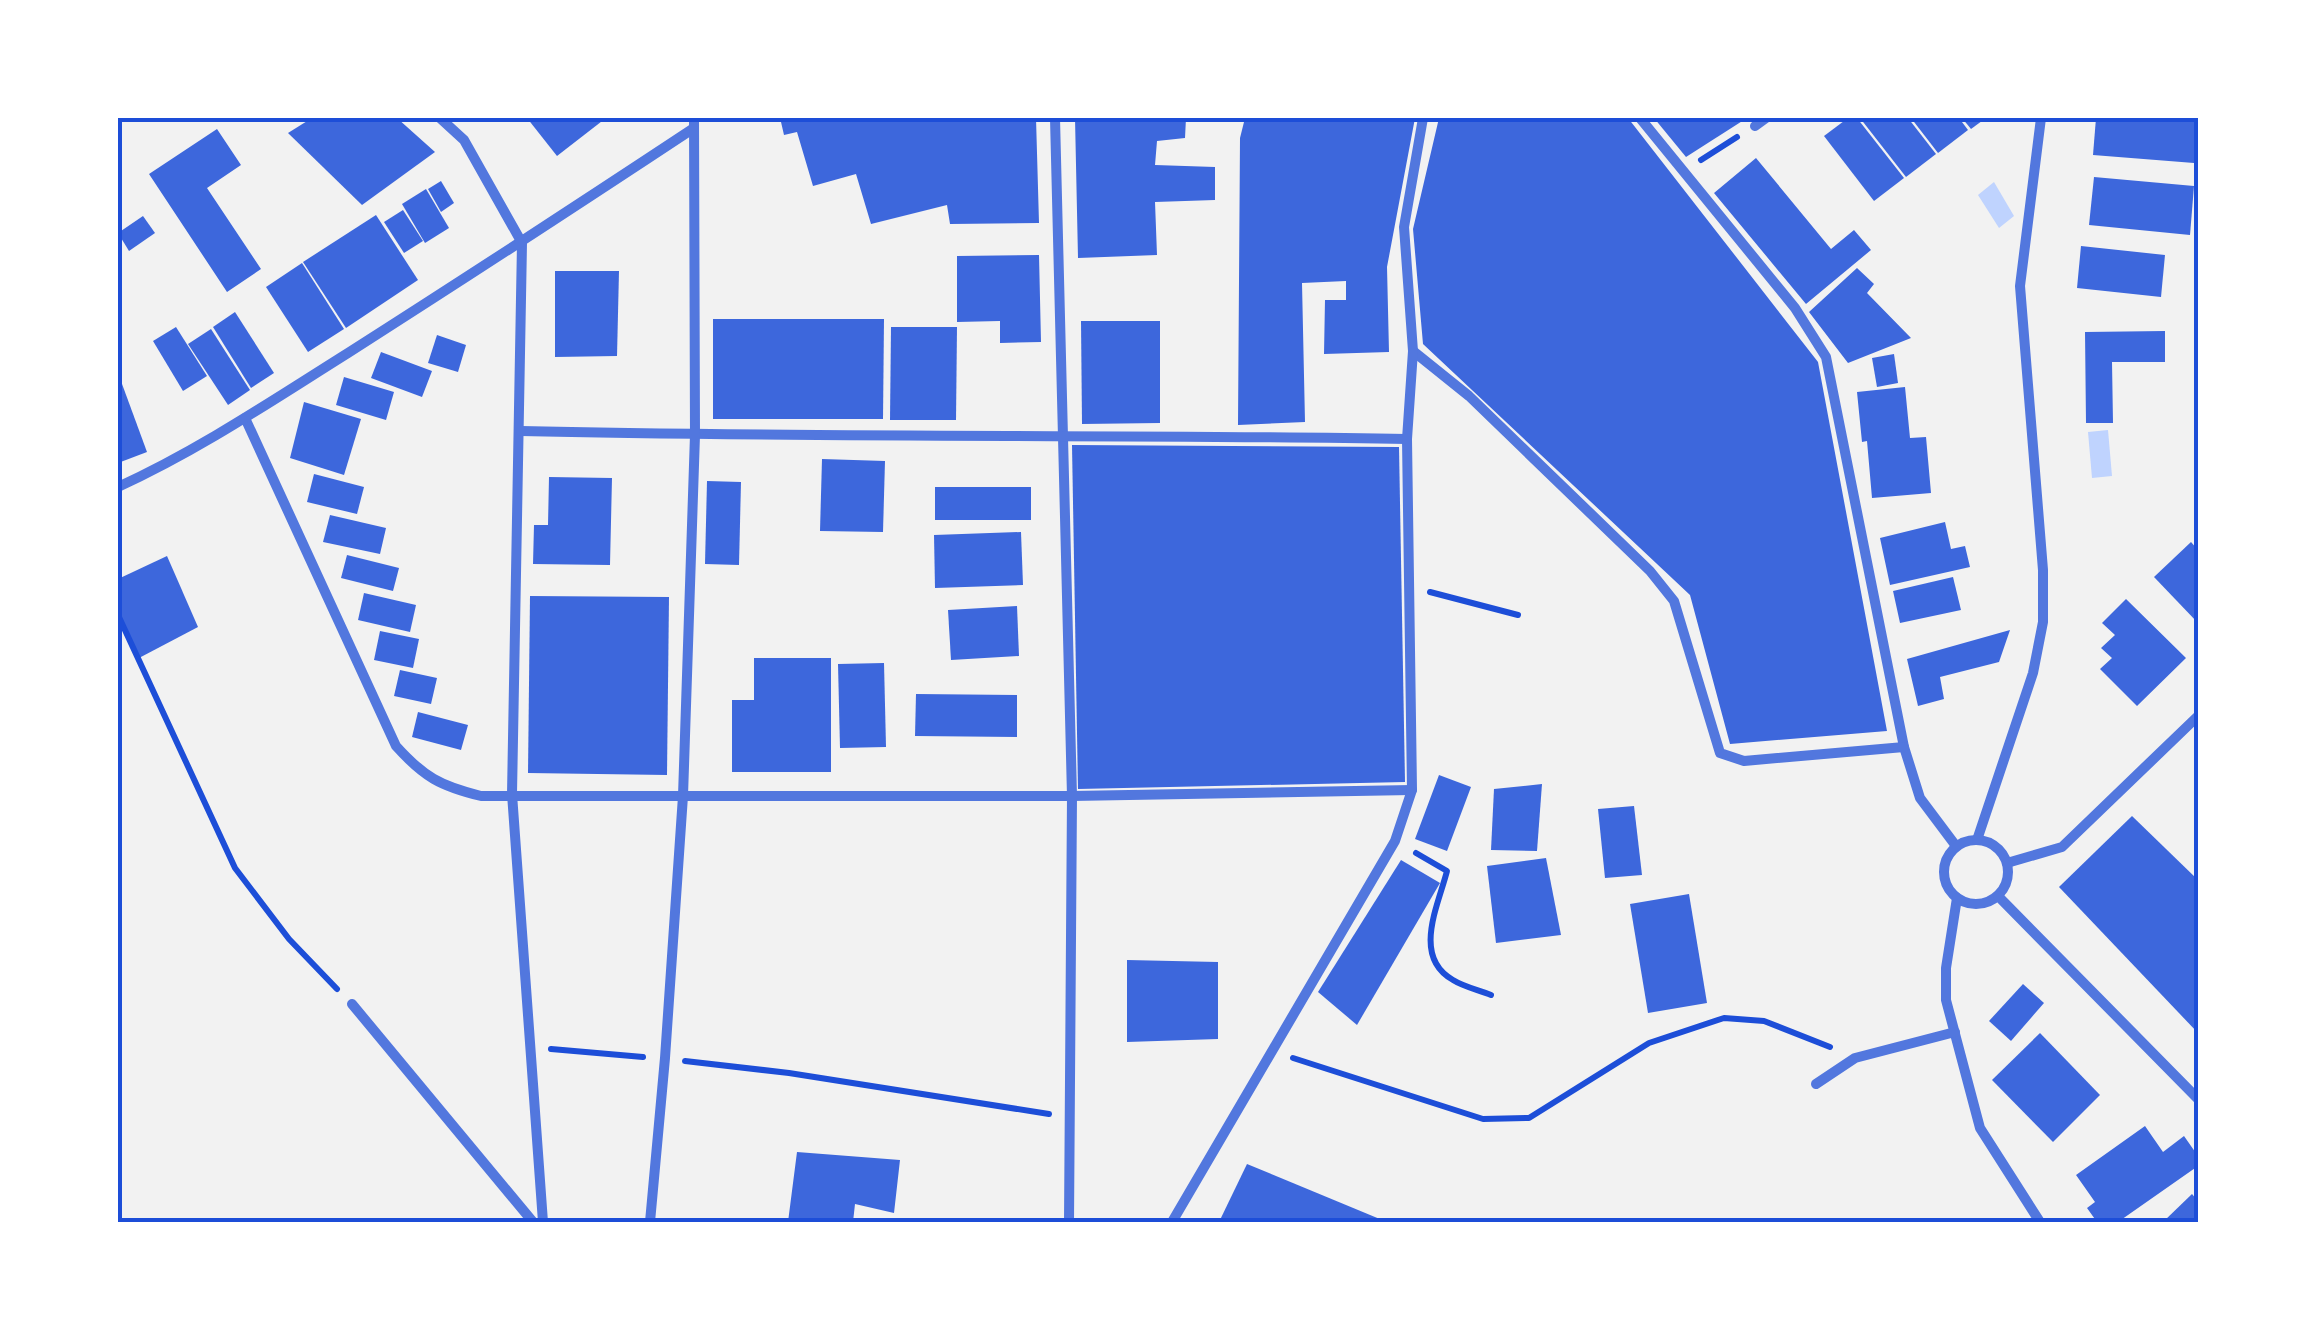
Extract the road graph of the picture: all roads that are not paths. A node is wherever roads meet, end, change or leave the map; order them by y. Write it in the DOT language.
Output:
graph roads {
  1 [pos="440,118"];
  2 [pos="1055,118"];
  3 [pos="1423,118"];
  4 [pos="1640,118"];
  5 [pos="1766,118"];
  6 [pos="2040,118"];
  7 [pos="694,123"];
  8 [pos="1755,126"];
  9 [pos="522,243"];
  10 [pos="1413,352"];
  11 [pos="245,418"];
  12 [pos="521,431"];
  13 [pos="695,435"];
  14 [pos="1063,435"];
  15 [pos="1407,439"];
  16 [pos="118,487"];
  17 [pos="2198,716"];
  18 [pos="1904,747"];
  19 [pos="1412,790"];
  20 [pos="512,794"];
  21 [pos="683,796"];
  22 [pos="1072,796"];
  23 [pos="1977,840"];
  24 [pos="1956,846"];
  25 [pos="2007,864"];
  26 [pos="1998,896"];
  27 [pos="1956,898"];
  28 [pos="352,1004"];
  29 [pos="1956,1032"];
  30 [pos="1816,1084"];
  31 [pos="2198,1099"];
  32 [pos="534,1222"];
  33 [pos="543,1222"];
  34 [pos="650,1222"];
  35 [pos="1069,1222"];
  36 [pos="1172,1222"];
  37 [pos="2040,1222"];
  1 -- 9 [label="street"];
  2 -- 14 [label="street"];
  3 -- 10 [label="street"];
  4 -- 18 [label="street"];
  5 -- 8 [label="street"];
  6 -- 23 [label="street"];
  7 -- 9 [label="street"];
  7 -- 13 [label="street"];
  9 -- 11 [label="street"];
  9 -- 12 [label="street"];
  10 -- 15 [label="street"];
  10 -- 18 [label="street"];
  11 -- 16 [label="street"];
  11 -- 20 [label="street"];
  12 -- 13 [label="street"];
  12 -- 20 [label="street"];
  13 -- 14 [label="street"];
  13 -- 21 [label="street"];
  14 -- 15 [label="street"];
  14 -- 22 [label="street"];
  15 -- 19 [label="street"];
  17 -- 25 [label="street"];
  18 -- 24 [label="street"];
  19 -- 22 [label="street"];
  19 -- 36 [label="street"];
  20 -- 21 [label="street"];
  20 -- 33 [label="street"];
  21 -- 22 [label="street"];
  21 -- 34 [label="street"];
  22 -- 35 [label="street"];
  23 -- 24 [label="street"];
  23 -- 25 [label="street"];
  24 -- 27 [label="street"];
  25 -- 26 [label="street"];
  26 -- 27 [label="street"];
  26 -- 31 [label="street"];
  27 -- 29 [label="street"];
  28 -- 32 [label="street"];
  29 -- 30 [label="street"];
  29 -- 37 [label="street"];
}
